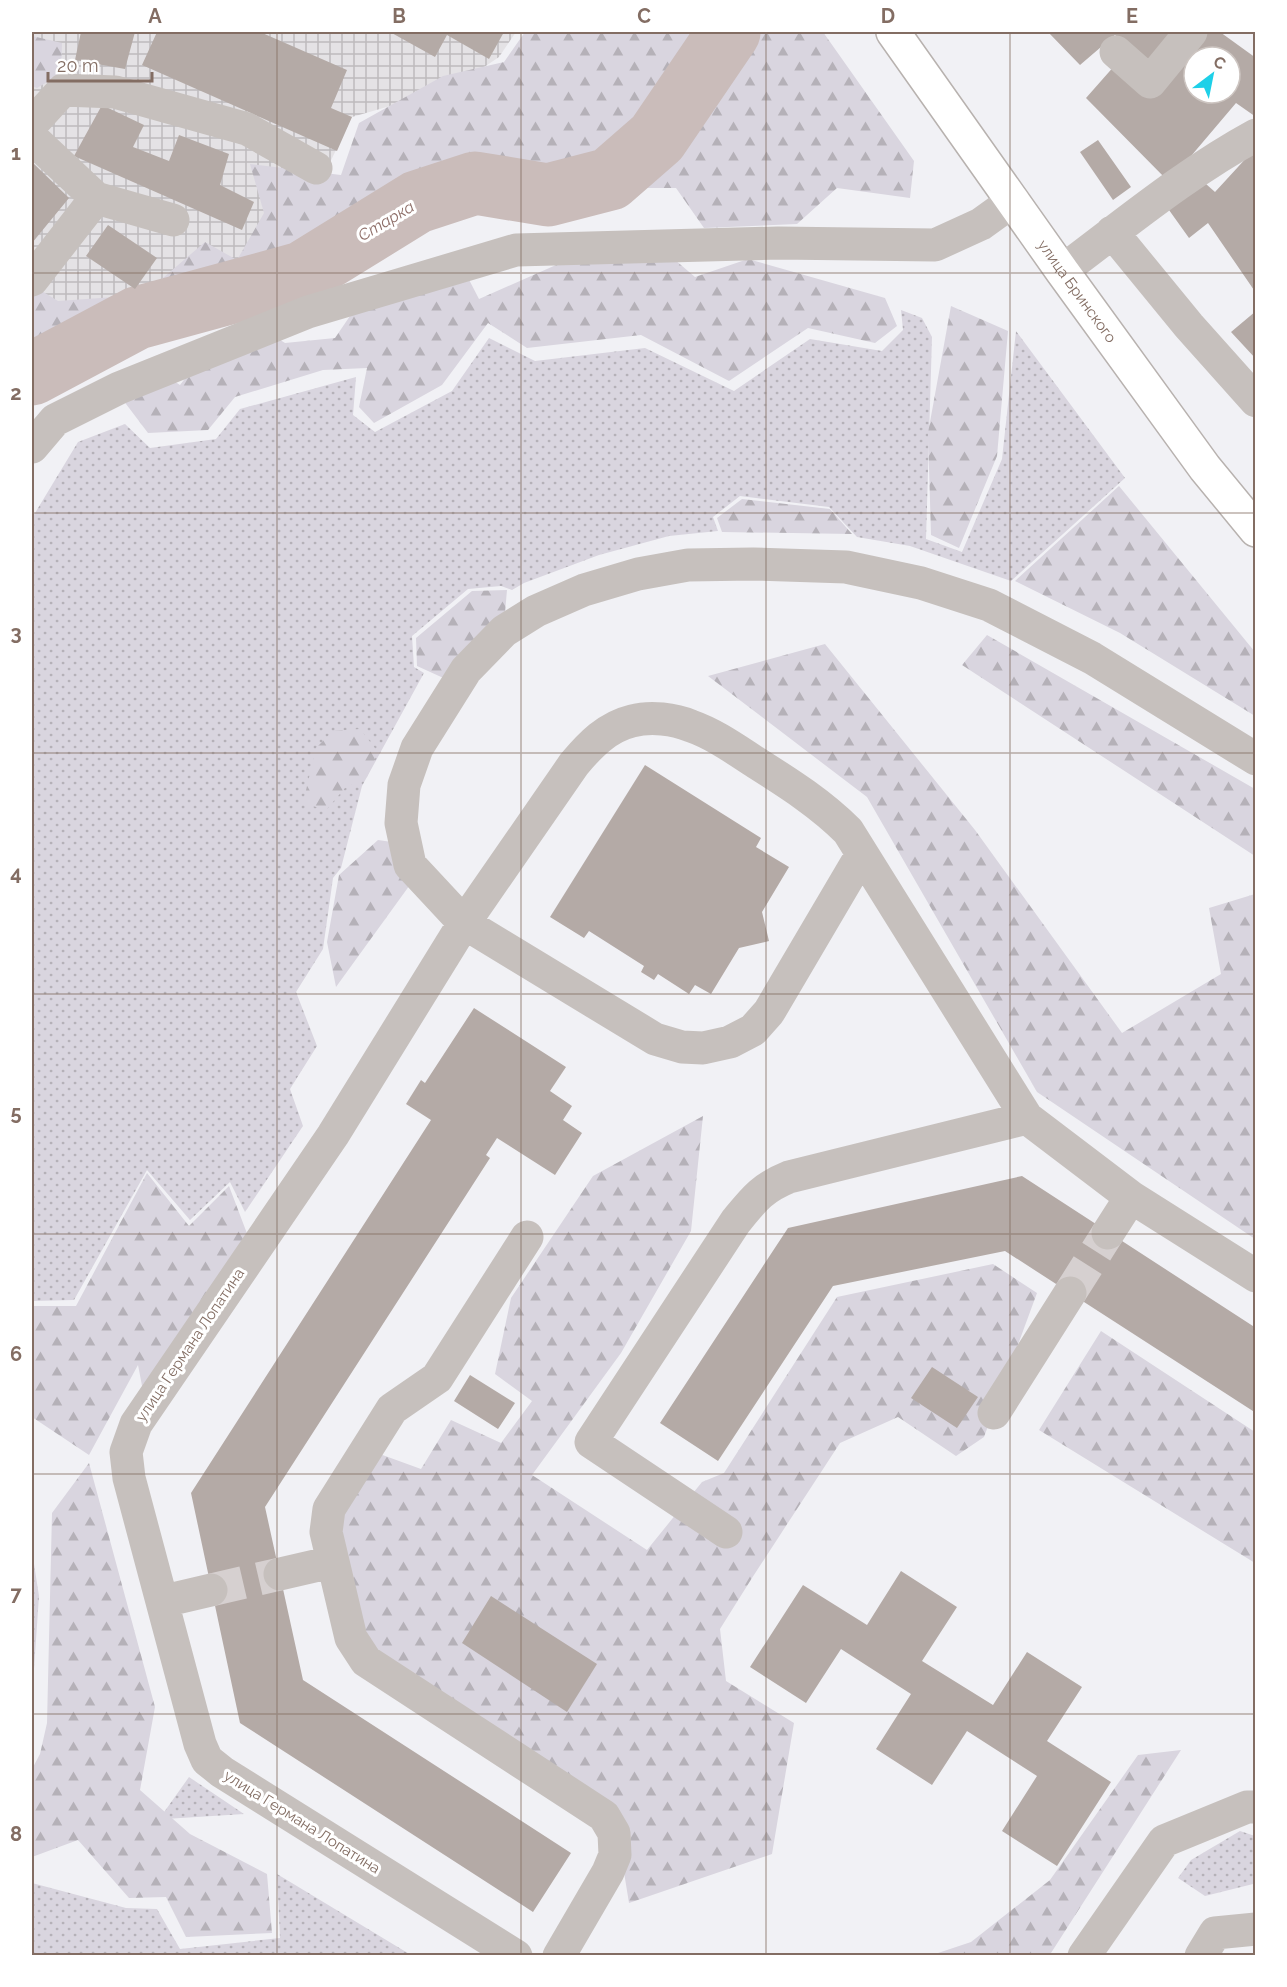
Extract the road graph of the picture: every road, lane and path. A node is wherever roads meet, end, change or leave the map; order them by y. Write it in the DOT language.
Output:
graph roads {
  1 [pos="1191,32"];
  2 [pos="898,39"];
  3 [pos="1116,52"];
  4 [pos="32,124"];
  5 [pos="1256,135"];
  6 [pos="32,138"];
  7 [pos="316,168"];
  8 [pos="96,198"];
  9 [pos="1013,201"];
  10 [pos="173,220"];
  11 [pos="1112,232"];
  12 [pos="1062,271"];
  13 [pos="32,280"];
  14 [pos="1256,401"];
  15 [pos="32,447"];
  16 [pos="1256,530"];
  17 [pos="1256,759"];
  18 [pos="862,854"];
  19 [pos="464,923"];
  20 [pos="1027,1118"];
  21 [pos="1131,1197"];
  22 [pos="1108,1233"];
  23 [pos="527,1237"];
  24 [pos="1256,1276"];
  25 [pos="1070,1293"];
  26 [pos="994,1413"];
  27 [pos="726,1532"];
  28 [pos="333,1562"];
  29 [pos="279,1574"];
  30 [pos="212,1590"];
  31 [pos="164,1601"];
  32 [pos="1256,1807"];
  33 [pos="1256,1929"];
  34 [pos="516,1956"];
  35 [pos="560,1956"];
  36 [pos="1084,1956"];
  37 [pos="1201,1956"];
  1 -- 3 [label="street"];
  2 -- 9 [label="main road, улица Бринского"];
  4 -- 7 [label="street"];
  5 -- 11 [label="street"];
  6 -- 8 [label="street"];
  8 -- 10 [label="street"];
  8 -- 13 [label="street"];
  9 -- 12 [label="main road, улица Бринского"];
  9 -- 15 [label="street"];
  11 -- 12 [label="street"];
  11 -- 14 [label="street"];
  12 -- 16 [label="main road, улица Бринского"];
  17 -- 19 [label="street"];
  18 -- 19 [label="street"];
  18 -- 19 [label="street, улица Германа Лопатина"];
  18 -- 20 [label="street, улица Германа Лопатина"];
  19 -- 31 [label="street, улица Германа Лопатина"];
  20 -- 21 [label="street"];
  20 -- 27 [label="street"];
  21 -- 22 [label="street"];
  21 -- 24 [label="street"];
  23 -- 28 [label="street"];
  25 -- 26 [label="street"];
  28 -- 29 [label="street"];
  28 -- 35 [label="street"];
  30 -- 31 [label="street"];
  31 -- 34 [label="street, улица Германа Лопатина"];
  32 -- 36 [label="street"];
  33 -- 37 [label="street"];
}
